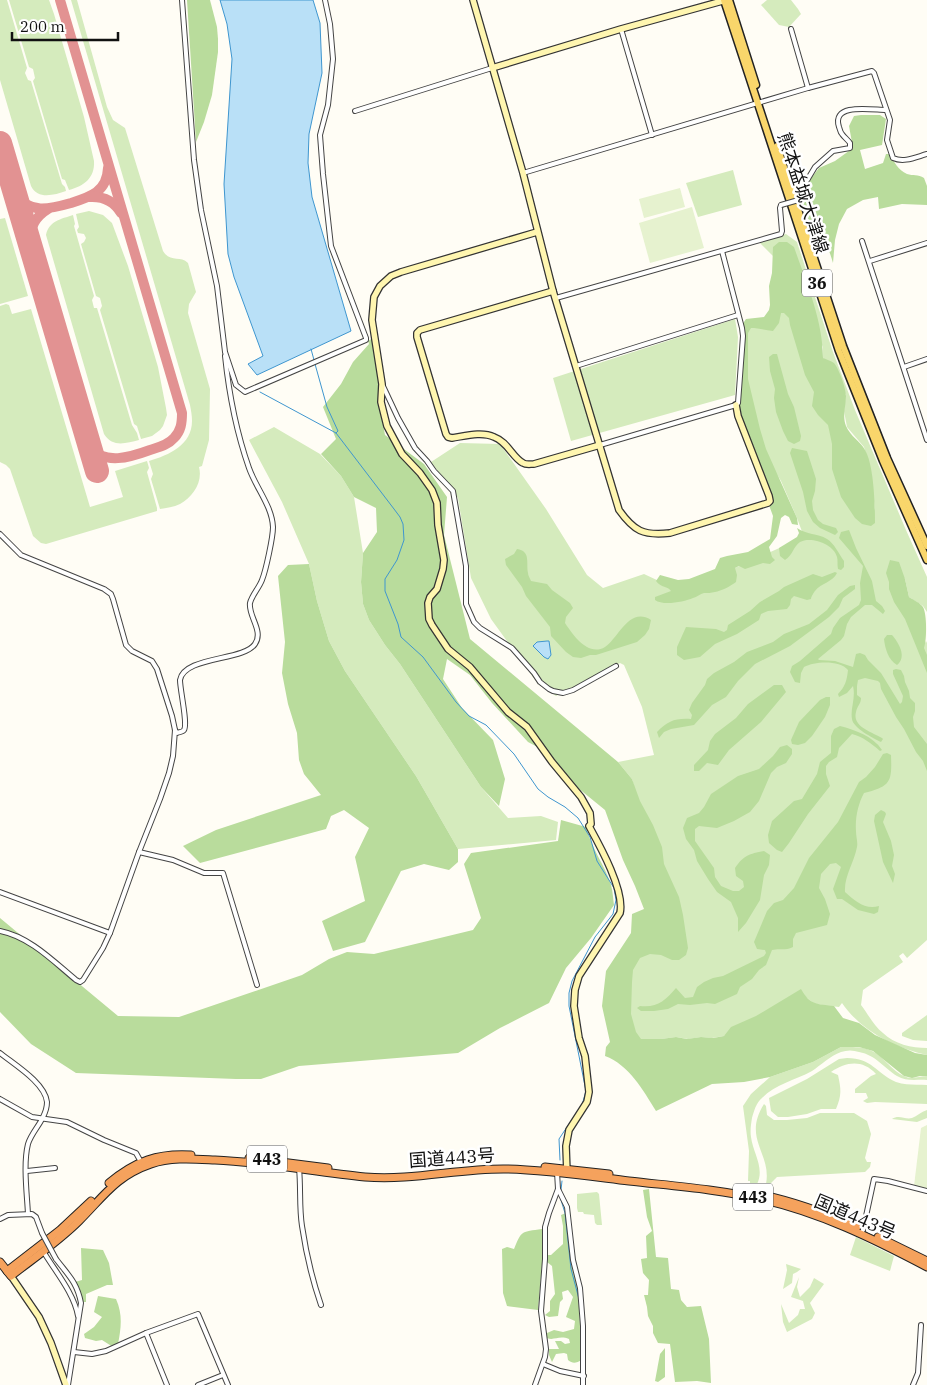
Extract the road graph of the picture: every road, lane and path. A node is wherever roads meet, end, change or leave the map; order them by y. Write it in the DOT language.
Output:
graph roads {
  1 [pos="182,0"];
  2 [pos="325,0"];
  3 [pos="473,0"];
  4 [pos="726,0"];
  5 [pos="621,29"];
  6 [pos="791,29"];
  7 [pos="492,68"];
  8 [pos="808,88"];
  9 [pos="760,103"];
  10 [pos="355,110"];
  11 [pos="886,110"];
  12 [pos="652,135"];
  13 [pos="927,154"];
  14 [pos="523,173"];
  15 [pos="537,232"];
  16 [pos="862,241"];
  17 [pos="927,243"];
  18 [pos="722,251"];
  19 [pos="870,261"];
  20 [pos="217,286"];
  21 [pos="553,291"];
  22 [pos="556,298"];
  23 [pos="738,315"];
  24 [pos="927,359"];
  25 [pos="576,366"];
  26 [pos="904,367"];
  27 [pos="382,384"];
  28 [pos="736,405"];
  29 [pos="927,440"];
  30 [pos="600,445"];
  31 [pos="0,534"];
  32 [pos="927,546"];
  33 [pos="927,560"];
  34 [pos="616,666"];
  35 [pos="175,730"];
  36 [pos="139,852"];
  37 [pos="0,892"];
  38 [pos="0,931"];
  39 [pos="110,933"];
  40 [pos="257,985"];
  41 [pos="0,1053"];
  42 [pos="0,1099"];
  43 [pos="42,1118"];
  44 [pos="142,1165"];
  45 [pos="55,1168"];
  46 [pos="299,1168"];
  47 [pos="26,1171"];
  48 [pos="567,1171"];
  49 [pos="557,1172"];
  50 [pos="558,1189"];
  51 [pos="927,1191"];
  52 [pos="28,1214"];
  53 [pos="0,1219"];
  54 [pos="862,1231"];
  55 [pos="43,1251"];
  56 [pos="927,1261"];
  57 [pos="0,1262"];
  58 [pos="927,1267"];
  59 [pos="9,1274"];
  60 [pos="321,1305"];
  61 [pos="78,1321"];
  62 [pos="921,1325"];
  63 [pos="146,1333"];
  64 [pos="927,1335"];
  65 [pos="921,1337"];
  66 [pos="74,1352"];
  67 [pos="543,1364"];
  68 [pos="223,1375"];
  69 [pos="584,1376"];
  70 [pos="67,1385"];
  71 [pos="167,1385"];
  72 [pos="198,1385"];
  73 [pos="228,1385"];
  74 [pos="535,1385"];
  75 [pos="584,1385"];
  76 [pos="913,1385"];
  1 -- 20 [label="street"];
  2 -- 20 [label="street"];
  3 -- 7 [label="street"];
  4 -- 5 [label="street"];
  4 -- 9 [label="main road, 熊本益城大津線 / 36"];
  5 -- 7 [label="street"];
  5 -- 12 [label="street"];
  6 -- 8 [label="street"];
  7 -- 10 [label="street"];
  7 -- 14 [label="street"];
  8 -- 9 [label="street"];
  8 -- 11 [label="street"];
  9 -- 12 [label="street"];
  9 -- 32 [label="main road, 熊本益城大津線 / 36"];
  9 -- 33 [label="main road, 熊本益城大津線 / 36"];
  11 -- 13 [label="street"];
  11 -- 18 [label="street, bridge"];
  12 -- 14 [label="street"];
  14 -- 15 [label="street"];
  15 -- 21 [label="street"];
  15 -- 27 [label="street"];
  16 -- 19 [label="street"];
  17 -- 19 [label="street"];
  18 -- 22 [label="street"];
  18 -- 23 [label="street"];
  19 -- 26 [label="street"];
  20 -- 35 [label="street"];
  21 -- 22 [label="street"];
  21 -- 30 [label="street"];
  22 -- 25 [label="street"];
  23 -- 25 [label="street"];
  23 -- 28 [label="street"];
  24 -- 26 [label="street"];
  25 -- 30 [label="street"];
  26 -- 29 [label="street"];
  27 -- 34 [label="street"];
  27 -- 48 [label="street"];
  28 -- 30 [label="street"];
  28 -- 30 [label="street"];
  31 -- 35 [label="street"];
  35 -- 36 [label="street"];
  36 -- 39 [label="street"];
  36 -- 40 [label="street"];
  37 -- 39 [label="street"];
  38 -- 39 [label="street"];
  41 -- 43 [label="street"];
  42 -- 43 [label="street"];
  43 -- 44 [label="street"];
  43 -- 47 [label="street"];
  44 -- 46 [label="highway, 国道443号 / 443"];
  44 -- 48 [label="highway, 国道443号 / 443"];
  44 -- 55 [label="highway, 国道443号 / 443"];
  44 -- 59 [label="highway, 国道443号 / 443"];
  45 -- 47 [label="street"];
  46 -- 49 [label="highway, 国道443号 / 443"];
  46 -- 60 [label="street"];
  47 -- 52 [label="street"];
  48 -- 49 [label="highway, 国道443号 / 443"];
  48 -- 54 [label="highway, 国道443号 / 443"];
  49 -- 50 [label="street"];
  50 -- 67 [label="street"];
  50 -- 69 [label="street"];
  51 -- 54 [label="street"];
  52 -- 53 [label="street"];
  52 -- 61 [label="street, bridge"];
  54 -- 56 [label="highway, 国道443号 / 443"];
  54 -- 58 [label="highway, 国道443号 / 443"];
  55 -- 59 [label="highway, 国道443号 / 443"];
  55 -- 61 [label="street"];
  57 -- 59 [label="highway"];
  59 -- 70 [label="street"];
  61 -- 66 [label="street"];
  62 -- 65 [label="street"];
  63 -- 66 [label="street"];
  63 -- 68 [label="street"];
  63 -- 71 [label="street"];
  64 -- 65 [label="street"];
  65 -- 76 [label="street"];
  66 -- 70 [label="street"];
  67 -- 69 [label="street"];
  67 -- 74 [label="street"];
  68 -- 72 [label="street"];
  68 -- 73 [label="street"];
  69 -- 75 [label="street"];
}
